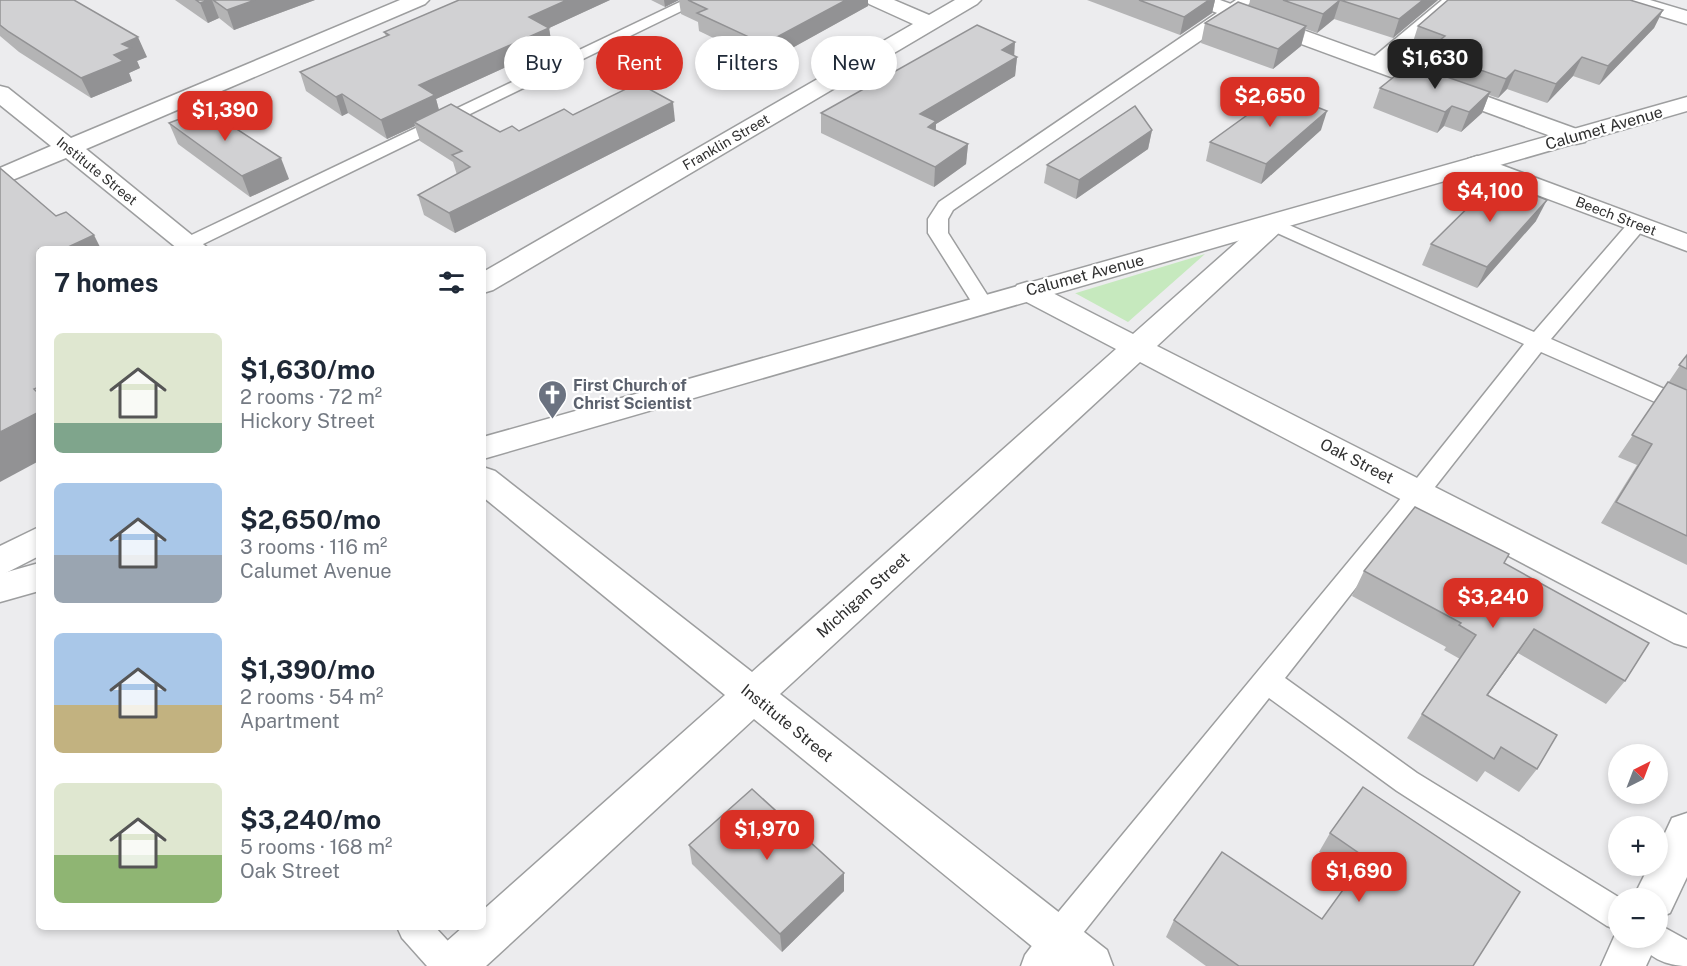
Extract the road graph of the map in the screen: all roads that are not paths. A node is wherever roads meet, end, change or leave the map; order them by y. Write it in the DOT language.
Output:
graph roads {
  1 [pos="418,0"];
  2 [pos="696,0"];
  3 [pos="876,0"];
  4 [pos="970,0"];
  5 [pos="1200,0"];
  6 [pos="1451,0"];
  7 [pos="1628,0"];
  8 [pos="1238,6"];
  9 [pos="1687,18"];
  10 [pos="930,22"];
  11 [pos="1376,63"];
  12 [pos="0,93"];
  13 [pos="1685,106"];
  14 [pos="1576,137"];
  15 [pos="69,148"];
  16 [pos="1477,164"];
  17 [pos="0,177"];
  18 [pos="1273,224"];
  19 [pos="1638,224"];
  20 [pos="1687,243"];
  21 [pos="192,246"];
  22 [pos="486,282"];
  23 [pos="1027,291"];
  24 [pos="983,304"];
  25 [pos="1537,342"];
  26 [pos="1136,349"];
  27 [pos="1687,408"];
  28 [pos="486,447"];
  29 [pos="486,481"];
  30 [pos="1419,493"];
  31 [pos="36,542"];
  32 [pos="0,562"];
  33 [pos="36,577"];
  34 [pos="0,588"];
  35 [pos="1687,632"];
  36 [pos="1267,681"];
  37 [pos="753,695"];
  38 [pos="1687,832"];
  39 [pos="1660,888"];
  40 [pos="1608,909"];
  41 [pos="416,930"];
  42 [pos="1668,946"];
  43 [pos="1632,948"];
  44 [pos="1047,952"];
  45 [pos="1687,958"];
  46 [pos="451,966"];
  47 [pos="1091,966"];
  48 [pos="1623,966"];
  1 -- 15 [label="street"];
  2 -- 21 [label="lane"];
  3 -- 10 [label="street"];
  4 -- 10 [label="street, Franklin Street"];
  5 -- 8 [label="street"];
  6 -- 11 [label="lane"];
  7 -- 9 [label="street"];
  8 -- 11 [label="street"];
  8 -- 24 [label="lane"];
  10 -- 22 [label="street, Franklin Street"];
  11 -- 14 [label="street"];
  12 -- 15 [label="street, Institute Street"];
  13 -- 14 [label="street, Calumet Avenue"];
  14 -- 16 [label="street, Calumet Avenue"];
  15 -- 17 [label="street"];
  15 -- 21 [label="street, Institute Street"];
  16 -- 18 [label="street, Calumet Avenue"];
  16 -- 19 [label="street, Beech Street"];
  18 -- 23 [label="street, Calumet Avenue"];
  18 -- 25 [label="lane"];
  18 -- 26 [label="street, Michigan Street"];
  19 -- 20 [label="street, Beech Street"];
  19 -- 25 [label="lane"];
  23 -- 24 [label="street, Calumet Avenue"];
  23 -- 26 [label="street, Oak Street"];
  24 -- 28 [label="street, Calumet Avenue"];
  25 -- 27 [label="lane"];
  25 -- 30 [label="lane"];
  26 -- 30 [label="street, Oak Street"];
  26 -- 37 [label="street, Michigan Street"];
  29 -- 37 [label="street, Institute Street"];
  30 -- 35 [label="street, Oak Street"];
  30 -- 36 [label="lane"];
  31 -- 32 [label="street"];
  33 -- 34 [label="street"];
  36 -- 40 [label="lane"];
  36 -- 44 [label="lane"];
  37 -- 44 [label="street, Institute Street"];
  37 -- 46 [label="street, Michigan Street"];
  38 -- 39 [label="street"];
  41 -- 46 [label="lane"];
  42 -- 45 [label="lane"];
  43 -- 48 [label="street"];
  44 -- 47 [label="street, Institute Street"];
}
